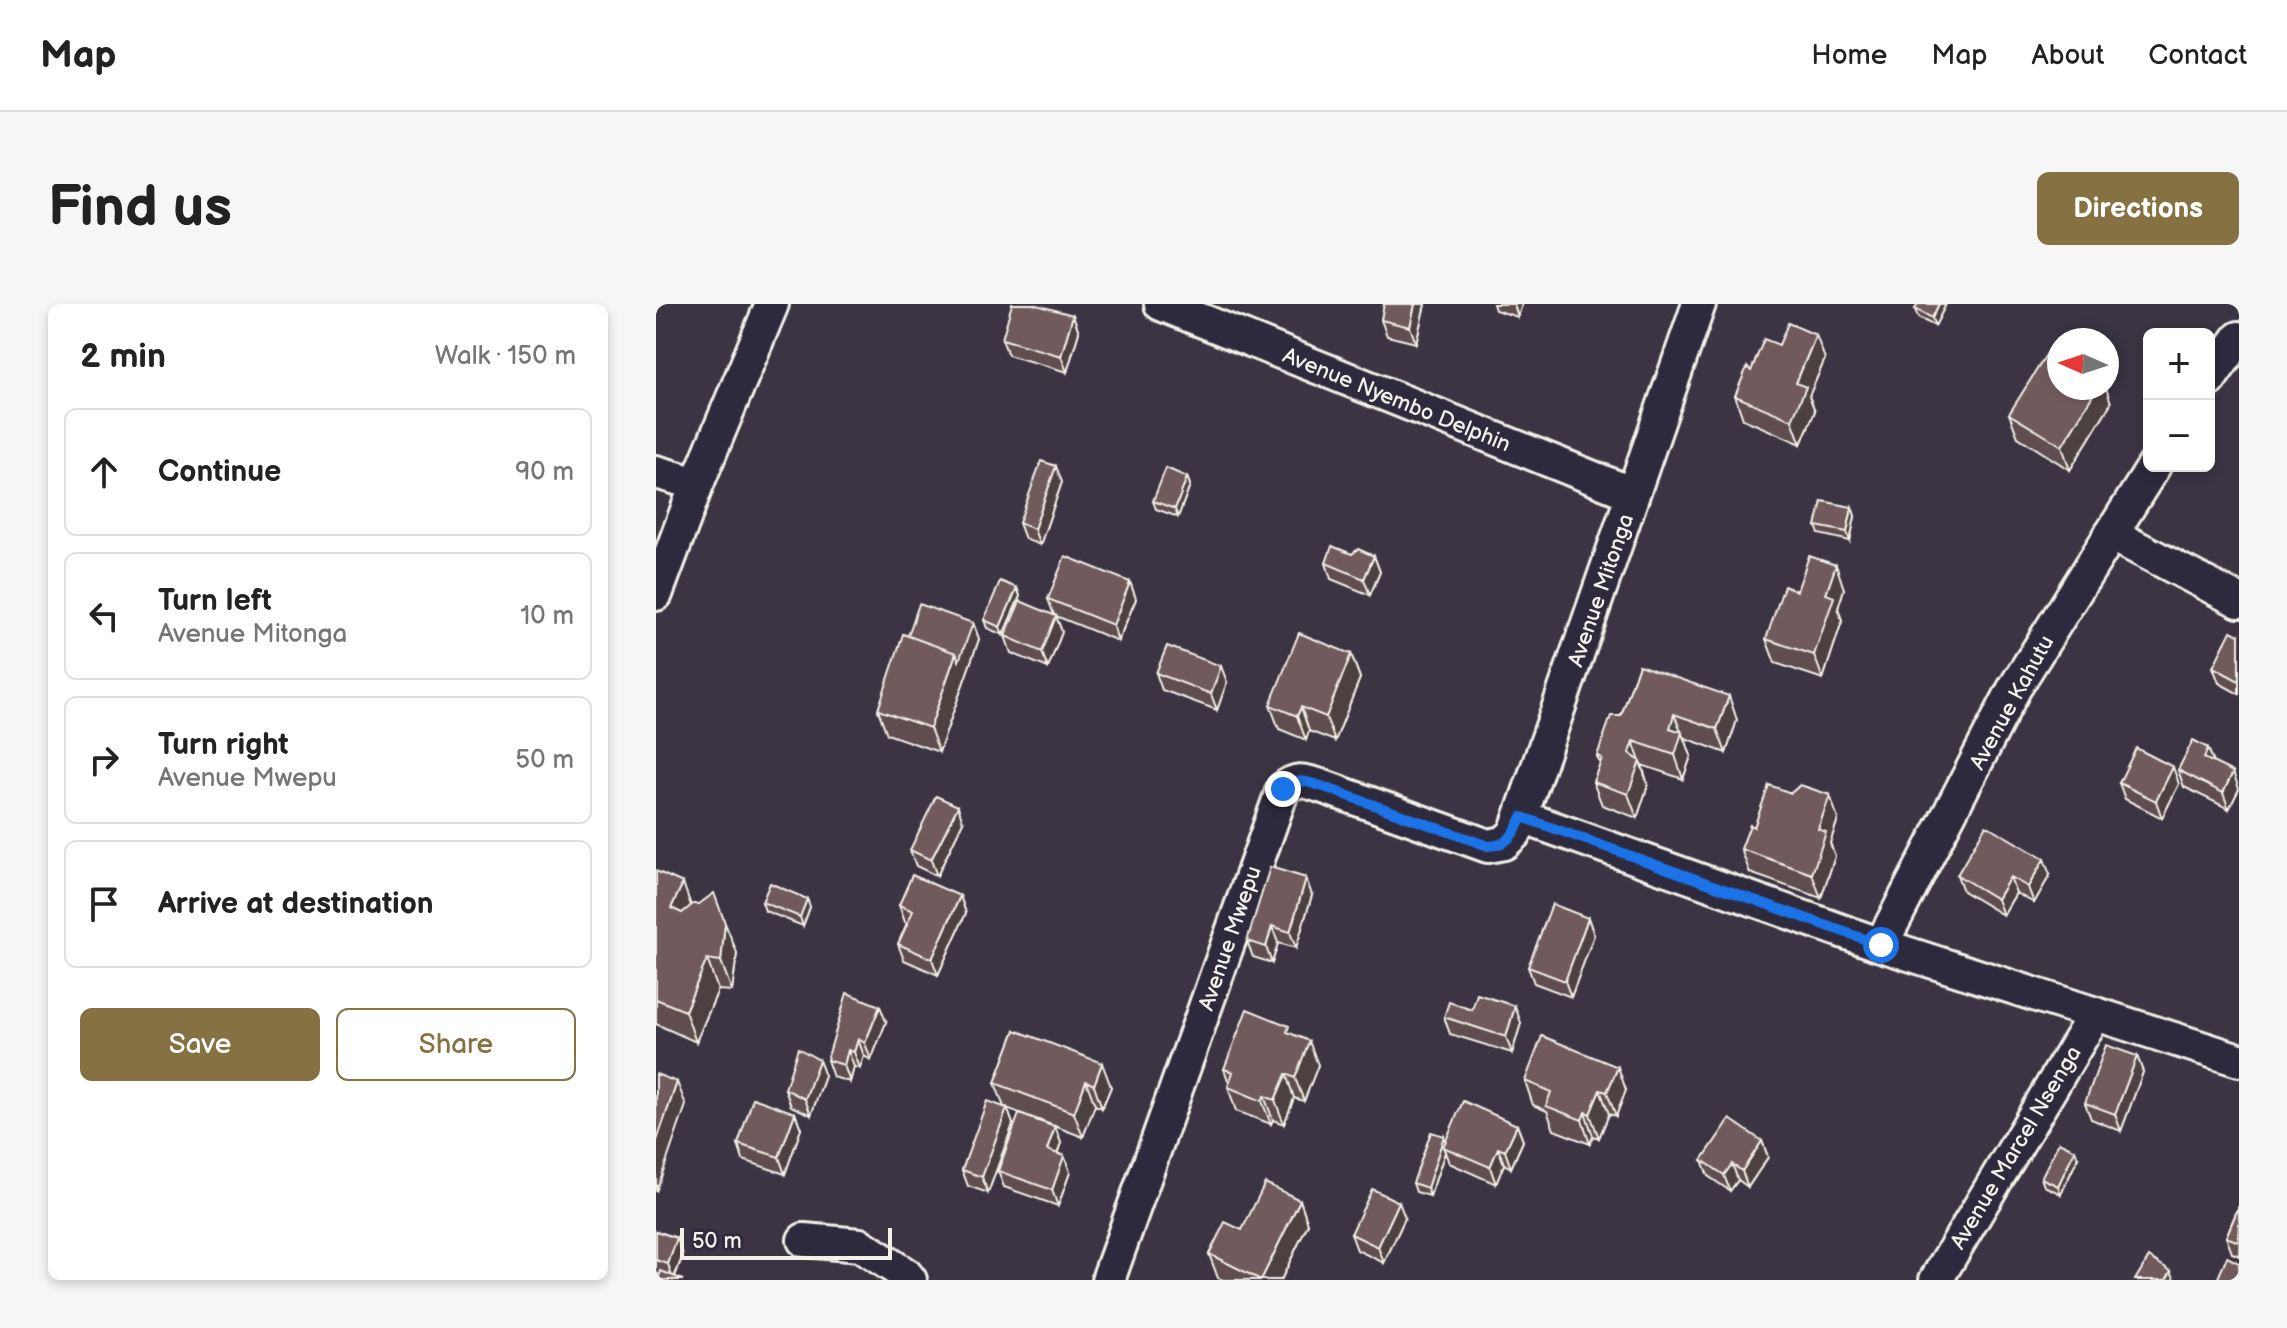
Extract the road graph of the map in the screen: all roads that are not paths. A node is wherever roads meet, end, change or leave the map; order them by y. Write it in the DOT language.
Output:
graph roads {
  1 [pos="772,304"];
  2 [pos="1161,304"];
  3 [pos="1699,304"];
  4 [pos="2239,338"];
  5 [pos="2215,372"];
  6 [pos="656,472"];
  7 [pos="2150,472"];
  8 [pos="697,484"];
  9 [pos="1633,494"];
  10 [pos="2111,534"];
  11 [pos="656,594"];
  12 [pos="2239,601"];
  13 [pos="1522,817"];
  14 [pos="1474,842"];
  15 [pos="1881,945"];
  16 [pos="2095,1014"];
  17 [pos="2239,1060"];
  18 [pos="804,1240"];
  19 [pos="910,1280"];
  20 [pos="1108,1280"];
  21 [pos="1936,1280"];
  1 -- 8 [label="street"];
  2 -- 9 [label="street, Avenue Nyembo Delphin"];
  3 -- 9 [label="street, Avenue Mitonga"];
  4 -- 5 [label="street"];
  6 -- 8 [label="street"];
  7 -- 10 [label="street, Avenue Kahutu"];
  8 -- 11 [label="street"];
  9 -- 13 [label="street, Avenue Mitonga"];
  10 -- 12 [label="street"];
  10 -- 15 [label="street, Avenue Kahutu"];
  13 -- 14 [label="street, Avenue Mitonga"];
  13 -- 15 [label="street"];
  14 -- 20 [label="street, Avenue Mwepu"];
  15 -- 16 [label="street"];
  16 -- 17 [label="street"];
  16 -- 21 [label="street, Avenue Marcel Nsenga"];
  18 -- 19 [label="street"];
}
